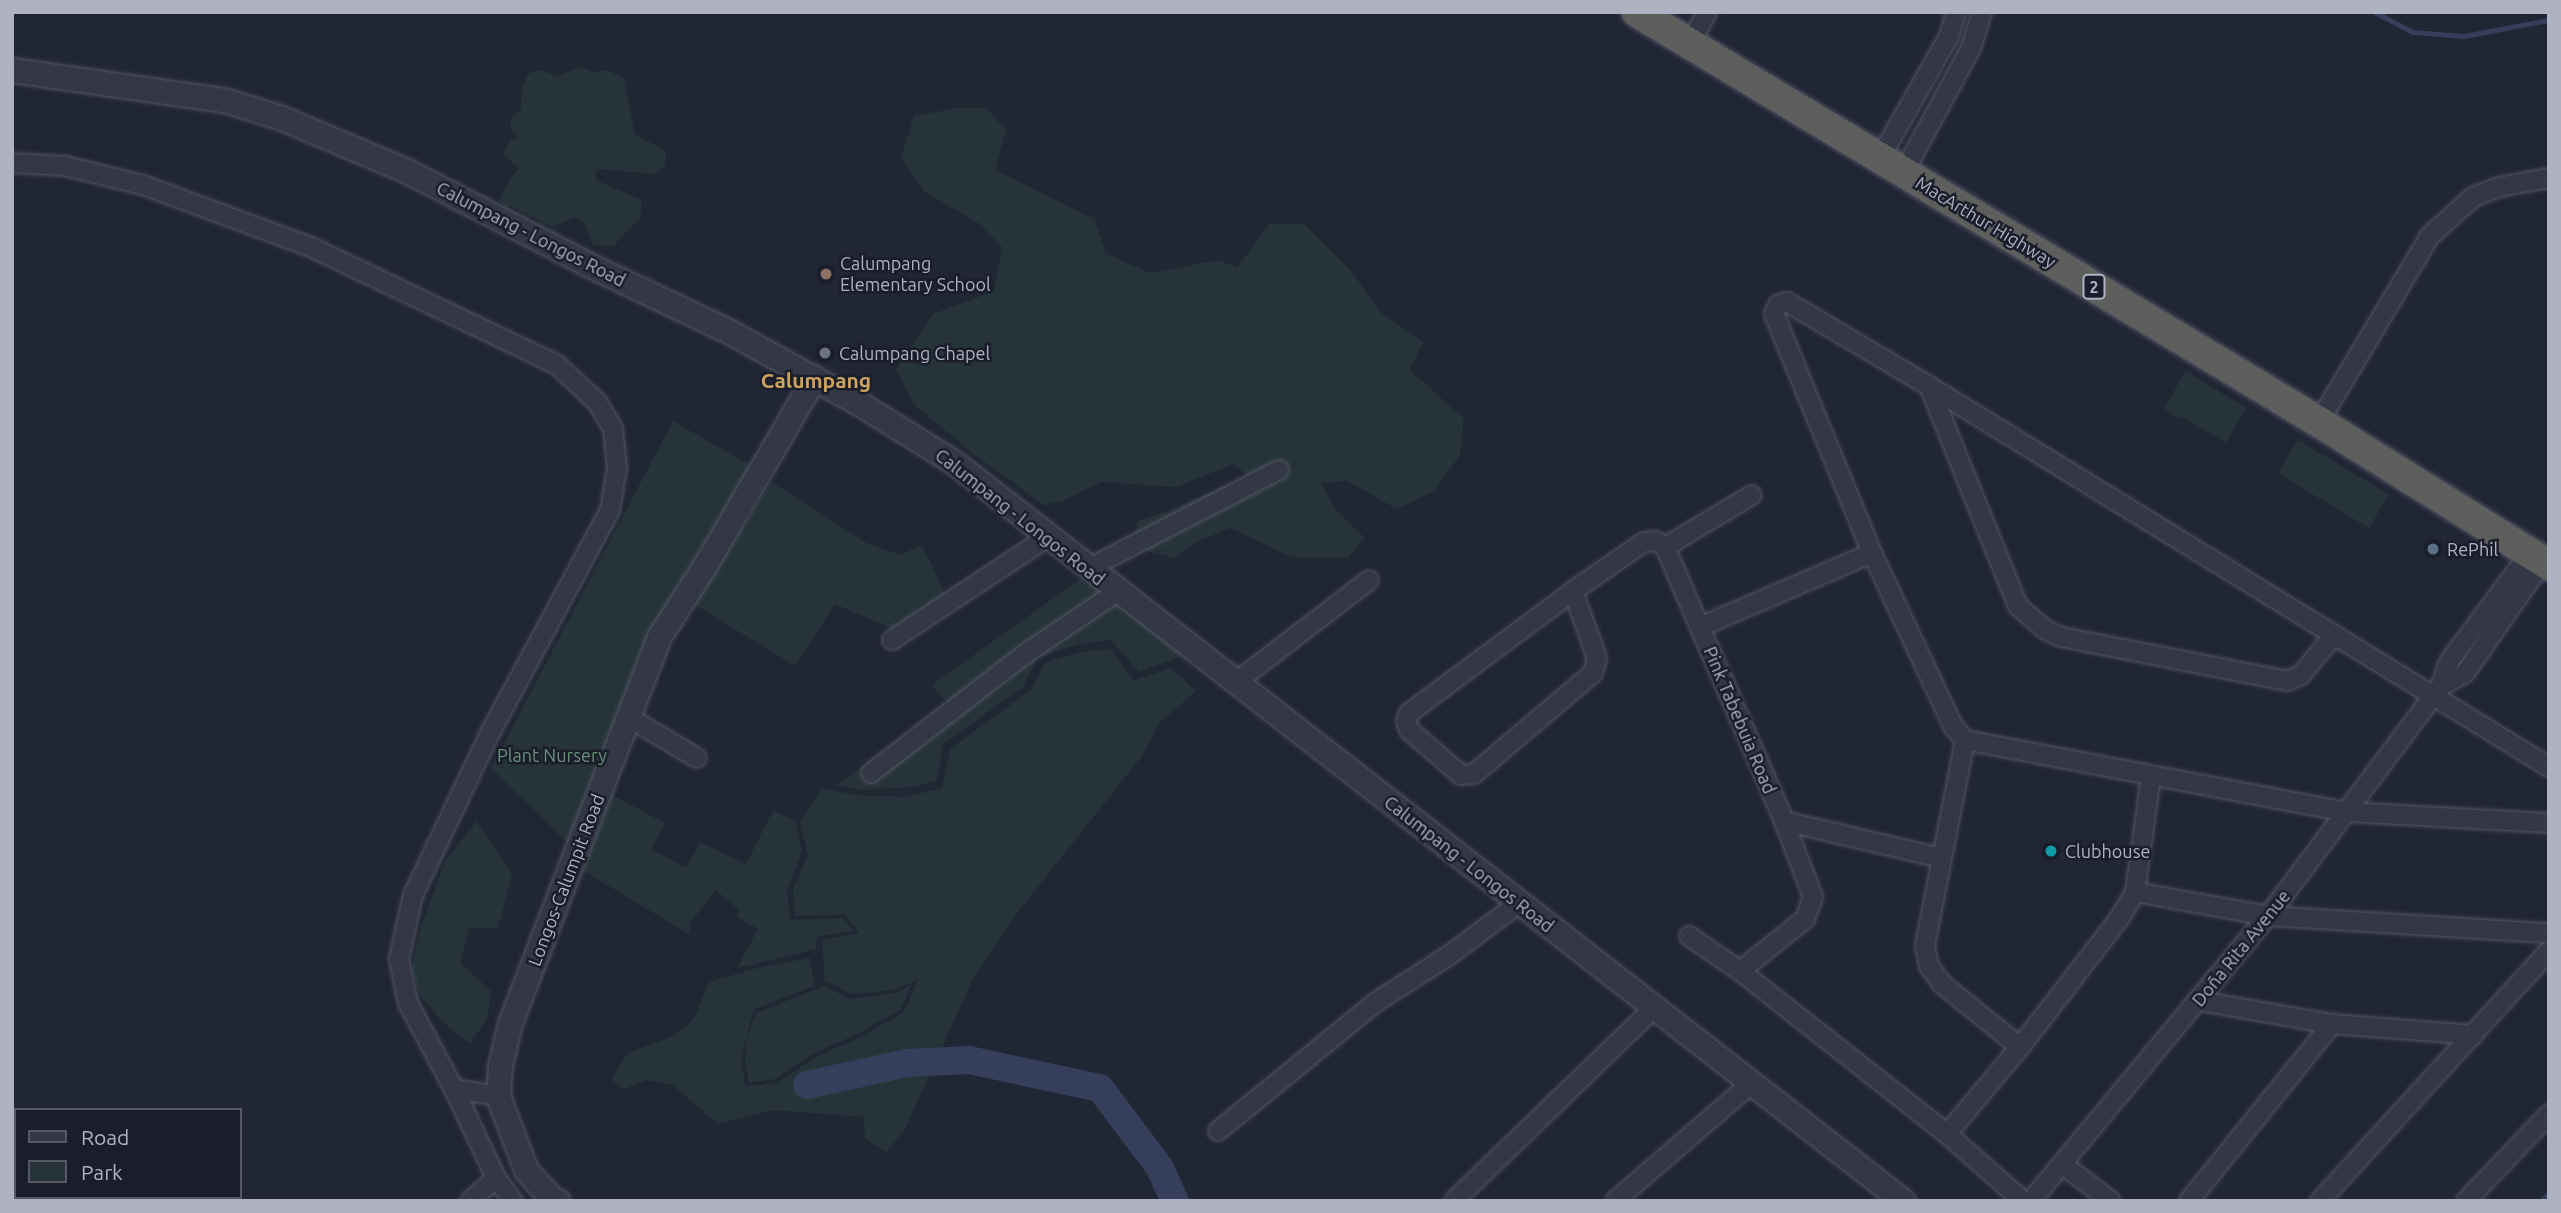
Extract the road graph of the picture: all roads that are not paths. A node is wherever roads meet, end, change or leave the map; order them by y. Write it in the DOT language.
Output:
graph roads {
  1 [pos="1707,12"];
  2 [pos="1956,12"];
  3 [pos="1982,12"];
  4 [pos="1652,16"];
  5 [pos="1948,36"];
  6 [pos="1690,43"];
  7 [pos="1971,48"];
  8 [pos="12,70"];
  9 [pos="12,163"];
  10 [pos="1892,165"];
  11 [pos="2549,177"];
  12 [pos="814,377"];
  13 [pos="1928,386"];
  14 [pos="2319,422"];
  15 [pos="1279,470"];
  16 [pos="1752,495"];
  17 [pos="1049,536"];
  18 [pos="1665,547"];
  19 [pos="1872,553"];
  20 [pos="2540,560"];
  21 [pos="1089,569"];
  22 [pos="1369,580"];
  23 [pos="1573,591"];
  24 [pos="1117,592"];
  25 [pos="1700,627"];
  26 [pos="2334,635"];
  27 [pos="892,640"];
  28 [pos="1235,683"];
  29 [pos="2438,691"];
  30 [pos="628,717"];
  31 [pos="1965,740"];
  32 [pos="697,758"];
  33 [pos="2549,767"];
  34 [pos="871,773"];
  35 [pos="2151,776"];
  36 [pos="2346,812"];
  37 [pos="1784,821"];
  38 [pos="2549,823"];
  39 [pos="1941,858"];
  40 [pos="2135,892"];
  41 [pos="1519,903"];
  42 [pos="2268,916"];
  43 [pos="2549,933"];
  44 [pos="1689,936"];
  45 [pos="2549,951"];
  46 [pos="1740,971"];
  47 [pos="2200,1001"];
  48 [pos="1654,1007"];
  49 [pos="2332,1024"];
  50 [pos="2474,1035"];
  51 [pos="2021,1047"];
  52 [pos="1753,1082"];
  53 [pos="454,1089"];
  54 [pos="498,1096"];
  55 [pos="2549,1114"];
  56 [pos="1218,1131"];
  57 [pos="1947,1134"];
  58 [pos="2062,1164"];
  59 [pos="496,1178"];
  60 [pos="470,1201"];
  61 [pos="513,1201"];
  62 [pos="558,1201"];
  63 [pos="1454,1201"];
  64 [pos="1615,1201"];
  65 [pos="1903,1201"];
  66 [pos="2023,1201"];
  67 [pos="2031,1201"];
  68 [pos="2111,1201"];
  69 [pos="2189,1201"];
  70 [pos="2320,1201"];
  71 [pos="2466,1201"];
  1 -- 6 [label="street"];
  2 -- 5 [label="street"];
  3 -- 7 [label="street"];
  4 -- 6 [label="highway, MacArthur Highway / 2"];
  5 -- 7 [label="street"];
  5 -- 10 [label="street"];
  6 -- 10 [label="highway, MacArthur Highway / 2"];
  7 -- 10 [label="street"];
  8 -- 12 [label="street, Calumpang - Longos Road"];
  9 -- 53 [label="street"];
  10 -- 14 [label="highway, MacArthur Highway / 2"];
  11 -- 14 [label="street"];
  12 -- 17 [label="street, Calumpang - Longos Road"];
  12 -- 30 [label="street, Longos-Calumpit Road"];
  13 -- 19 [label="street"];
  13 -- 26 [label="street"];
  13 -- 26 [label="street"];
  14 -- 20 [label="highway, MacArthur Highway / 2"];
  15 -- 21 [label="street"];
  16 -- 18 [label="street"];
  17 -- 21 [label="street, Calumpang - Longos Road"];
  17 -- 27 [label="street"];
  18 -- 23 [label="street"];
  18 -- 25 [label="street, Pink Tabebuia Road"];
  19 -- 25 [label="street"];
  19 -- 31 [label="street"];
  20 -- 29 [label="street, Doña Rita Avenue"];
  21 -- 24 [label="street, Calumpang - Longos Road"];
  22 -- 28 [label="street"];
  23 -- 23 [label="street"];
  24 -- 28 [label="street, Calumpang - Longos Road"];
  24 -- 34 [label="street"];
  25 -- 37 [label="street, Pink Tabebuia Road"];
  26 -- 29 [label="street"];
  28 -- 41 [label="street, Calumpang - Longos Road"];
  29 -- 33 [label="street"];
  29 -- 36 [label="street, Doña Rita Avenue"];
  30 -- 32 [label="street"];
  30 -- 54 [label="street, Longos-Calumpit Road"];
  31 -- 35 [label="street"];
  31 -- 39 [label="street"];
  35 -- 36 [label="street"];
  35 -- 40 [label="street"];
  36 -- 38 [label="street"];
  36 -- 42 [label="street, Doña Rita Avenue"];
  37 -- 39 [label="street"];
  37 -- 46 [label="street, Pink Tabebuia Road"];
  39 -- 51 [label="street"];
  40 -- 42 [label="street"];
  40 -- 51 [label="street"];
  41 -- 48 [label="street, Calumpang - Longos Road"];
  41 -- 56 [label="street"];
  42 -- 43 [label="street"];
  42 -- 47 [label="street, Doña Rita Avenue"];
  44 -- 46 [label="street"];
  45 -- 50 [label="street"];
  46 -- 57 [label="street"];
  47 -- 49 [label="street"];
  47 -- 58 [label="street, Doña Rita Avenue"];
  48 -- 52 [label="street, Calumpang - Longos Road"];
  48 -- 63 [label="street"];
  49 -- 50 [label="street"];
  49 -- 69 [label="street"];
  50 -- 70 [label="street"];
  51 -- 57 [label="street"];
  52 -- 64 [label="street"];
  52 -- 65 [label="street, Calumpang - Longos Road"];
  53 -- 54 [label="street"];
  53 -- 59 [label="street"];
  54 -- 62 [label="street, Longos-Calumpit Road"];
  55 -- 71 [label="street"];
  57 -- 66 [label="street"];
  58 -- 67 [label="street, Doña Rita Avenue"];
  58 -- 68 [label="street"];
  59 -- 60 [label="street"];
  59 -- 61 [label="street"];
}
